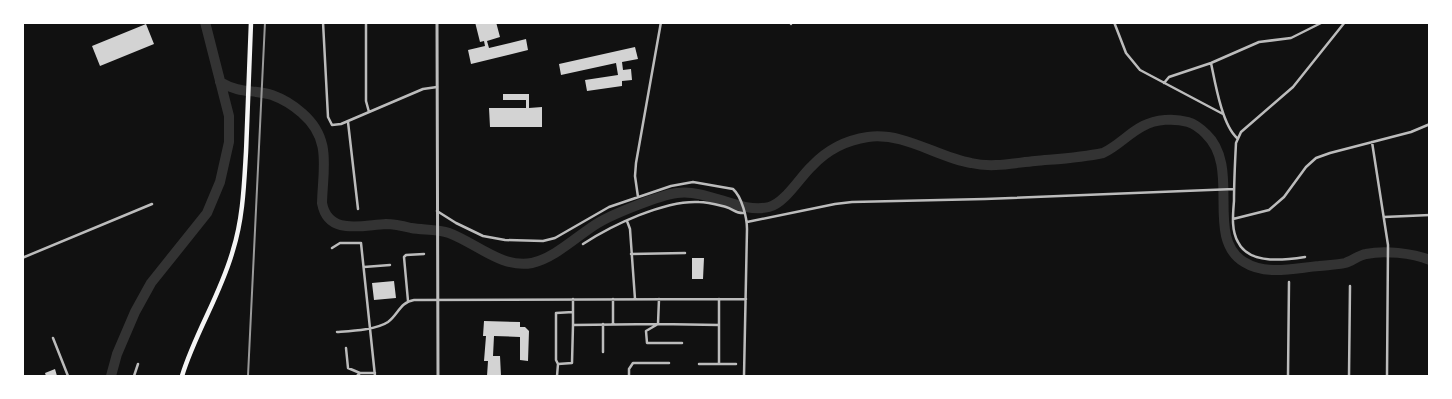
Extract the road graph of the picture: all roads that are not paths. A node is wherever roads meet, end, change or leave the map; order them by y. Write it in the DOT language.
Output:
graph roads {
  1 [pos="322,22"];
  2 [pos="366,22"];
  3 [pos="437,22"];
  4 [pos="661,22"];
  5 [pos="1114,22"];
  6 [pos="1323,22"];
  7 [pos="1345,22"];
  8 [pos="251,23"];
  9 [pos="1212,63"];
  10 [pos="1164,82"];
  11 [pos="437,87"];
  12 [pos="369,112"];
  13 [pos="1223,114"];
  14 [pos="348,122"];
  15 [pos="1430,124"];
  16 [pos="1237,138"];
  17 [pos="1372,142"];
  18 [pos="1234,189"];
  19 [pos="638,197"];
  20 [pos="152,204"];
  21 [pos="358,209"];
  22 [pos="437,210"];
  23 [pos="744,213"];
  24 [pos="1430,214"];
  25 [pos="1384,217"];
  26 [pos="1233,219"];
  27 [pos="627,221"];
  28 [pos="747,222"];
  29 [pos="583,244"];
  30 [pos="332,248"];
  31 [pos="685,253"];
  32 [pos="424,254"];
  33 [pos="631,254"];
  34 [pos="1305,257"];
  35 [pos="22,258"];
  36 [pos="390,265"];
  37 [pos="364,267"];
  38 [pos="1289,282"];
  39 [pos="1350,286"];
  40 [pos="613,299"];
  41 [pos="634,299"];
  42 [pos="659,299"];
  43 [pos="719,299"];
  44 [pos="746,299"];
  45 [pos="437,300"];
  46 [pos="573,300"];
  47 [pos="408,301"];
  48 [pos="573,312"];
  49 [pos="573,324"];
  50 [pos="603,324"];
  51 [pos="613,324"];
  52 [pos="658,324"];
  53 [pos="719,325"];
  54 [pos="370,328"];
  55 [pos="337,332"];
  56 [pos="53,338"];
  57 [pos="682,343"];
  58 [pos="346,348"];
  59 [pos="603,352"];
  60 [pos="669,363"];
  61 [pos="138,364"];
  62 [pos="558,364"];
  63 [pos="699,364"];
  64 [pos="719,364"];
  65 [pos="736,364"];
  66 [pos="360,373"];
  67 [pos="375,375"];
  68 [pos="68,376"];
  69 [pos="134,376"];
  70 [pos="182,376"];
  71 [pos="357,376"];
  72 [pos="438,376"];
  73 [pos="557,376"];
  74 [pos="629,376"];
  75 [pos="744,376"];
  76 [pos="1288,376"];
  77 [pos="1350,376"];
  78 [pos="1387,376"];
  1 -- 14 [label="street"];
  2 -- 12 [label="street"];
  3 -- 11 [label="street"];
  4 -- 19 [label="street"];
  5 -- 10 [label="street"];
  6 -- 9 [label="street"];
  7 -- 16 [label="street"];
  8 -- 70 [label="main road"];
  9 -- 10 [label="street"];
  9 -- 13 [label="street"];
  10 -- 13 [label="street"];
  11 -- 12 [label="street"];
  11 -- 22 [label="street"];
  12 -- 14 [label="street"];
  13 -- 16 [label="street"];
  14 -- 21 [label="street"];
  15 -- 17 [label="street"];
  16 -- 18 [label="street"];
  17 -- 25 [label="street"];
  17 -- 26 [label="street"];
  18 -- 26 [label="street"];
  18 -- 28 [label="street"];
  19 -- 22 [label="street"];
  19 -- 23 [label="street"];
  20 -- 35 [label="street"];
  22 -- 45 [label="street"];
  23 -- 27 [label="street"];
  23 -- 28 [label="street"];
  24 -- 25 [label="street"];
  25 -- 78 [label="street"];
  26 -- 34 [label="street"];
  27 -- 29 [label="street"];
  27 -- 33 [label="street"];
  28 -- 44 [label="street"];
  30 -- 37 [label="street"];
  31 -- 33 [label="street"];
  32 -- 47 [label="street"];
  33 -- 41 [label="street"];
  36 -- 37 [label="street"];
  37 -- 54 [label="street"];
  38 -- 76 [label="street"];
  39 -- 77 [label="street"];
  40 -- 41 [label="street"];
  40 -- 46 [label="street"];
  40 -- 51 [label="street"];
  41 -- 42 [label="street"];
  42 -- 43 [label="street"];
  42 -- 52 [label="street"];
  43 -- 44 [label="street"];
  43 -- 53 [label="street"];
  44 -- 75 [label="street"];
  45 -- 46 [label="street"];
  45 -- 47 [label="street"];
  45 -- 72 [label="street"];
  46 -- 48 [label="street"];
  47 -- 54 [label="street"];
  48 -- 49 [label="street"];
  48 -- 62 [label="street"];
  49 -- 50 [label="street"];
  49 -- 62 [label="street"];
  50 -- 51 [label="street"];
  50 -- 59 [label="street"];
  51 -- 52 [label="street"];
  52 -- 53 [label="street"];
  52 -- 57 [label="street"];
  53 -- 64 [label="street"];
  54 -- 55 [label="street"];
  54 -- 67 [label="street"];
  56 -- 68 [label="street"];
  58 -- 66 [label="street"];
  60 -- 74 [label="street"];
  61 -- 69 [label="street"];
  62 -- 73 [label="street"];
  63 -- 64 [label="street"];
  64 -- 65 [label="street"];
  66 -- 67 [label="street"];
  66 -- 71 [label="street"];
}
